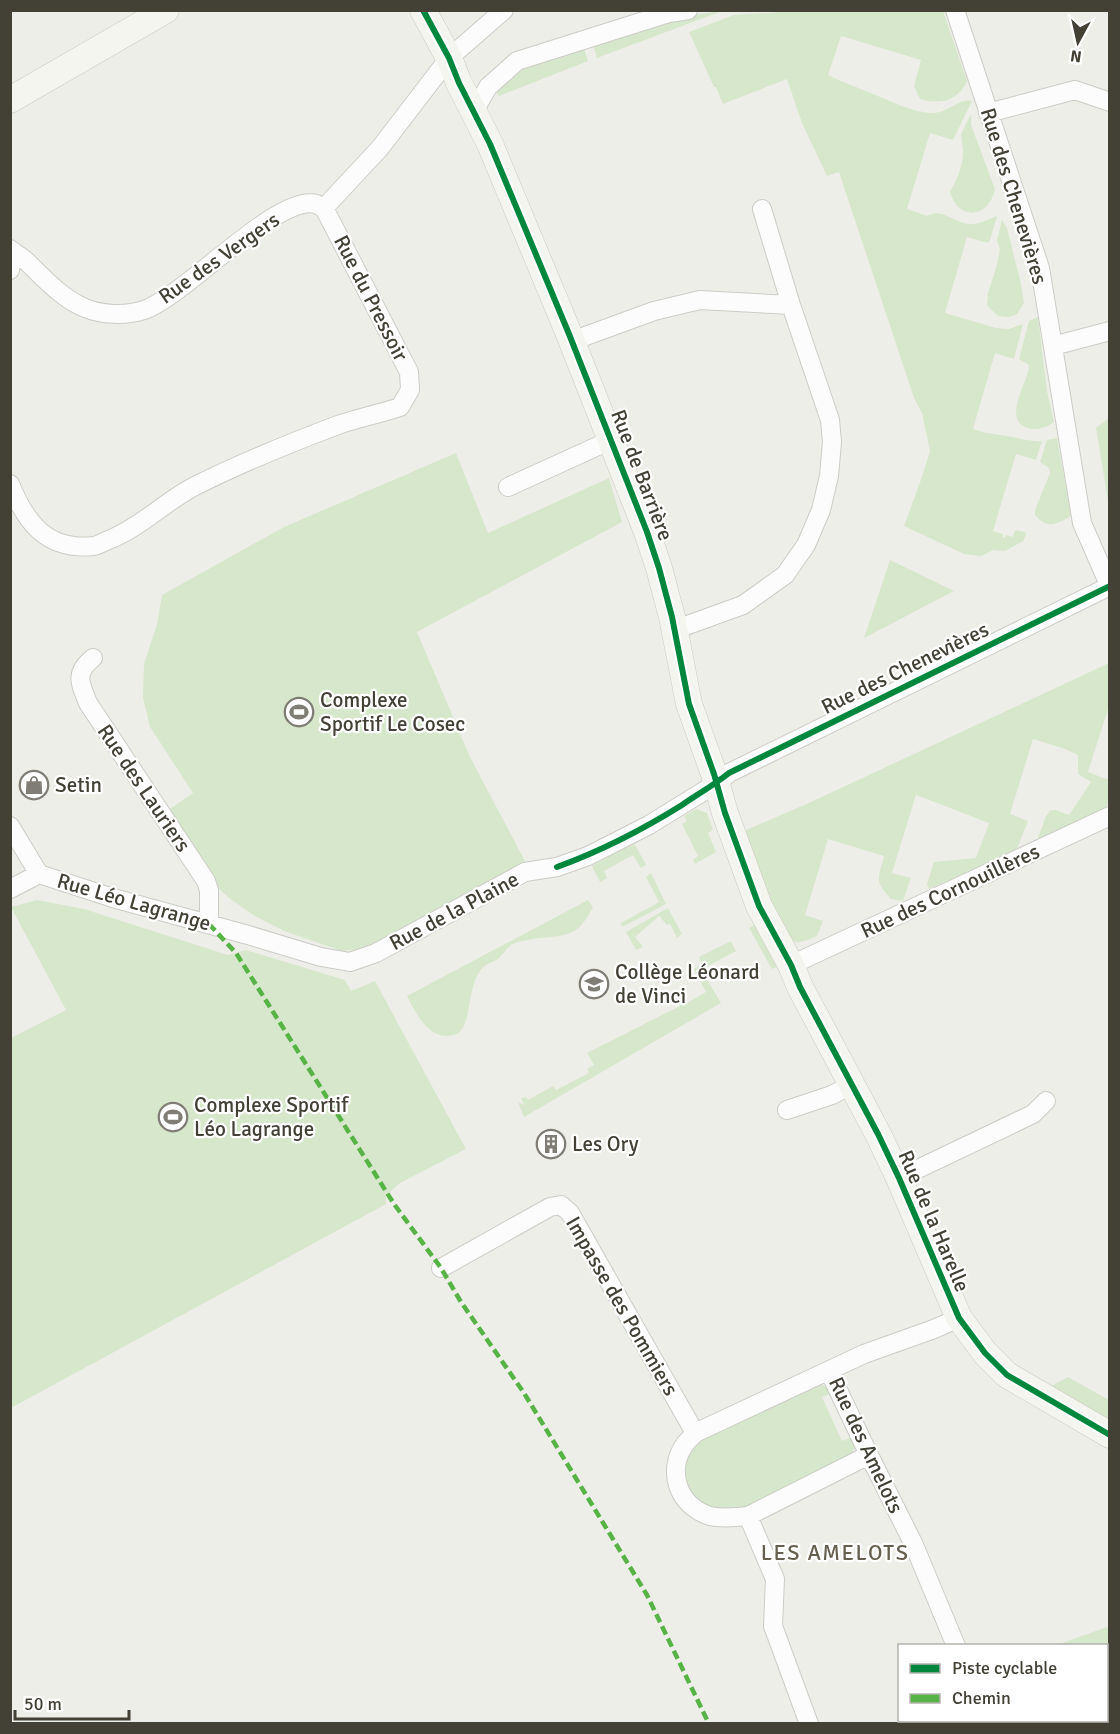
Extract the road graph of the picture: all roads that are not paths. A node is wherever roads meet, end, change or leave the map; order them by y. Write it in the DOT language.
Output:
graph roads {
  1 [pos="166,10"];
  2 [pos="423,10"];
  3 [pos="504,10"];
  4 [pos="688,10"];
  5 [pos="955,10"];
  6 [pos="449,58"];
  7 [pos="10,100"];
  8 [pos="1110,102"];
  9 [pos="474,111"];
  10 [pos="988,113"];
  11 [pos="324,208"];
  12 [pos="762,209"];
  13 [pos="11,250"];
  14 [pos="10,270"];
  15 [pos="791,305"];
  16 [pos="1110,331"];
  17 [pos="572,341"];
  18 [pos="1053,346"];
  19 [pos="611,440"];
  20 [pos="508,487"];
  21 [pos="12,488"];
  22 [pos="1109,587"];
  23 [pos="674,630"];
  24 [pos="93,658"];
  25 [pos="717,783"];
  26 [pos="1110,816"];
  27 [pos="10,826"];
  28 [pos="39,874"];
  29 [pos="10,889"];
  30 [pos="209,924"];
  31 [pos="248,935"];
  32 [pos="791,965"];
  33 [pos="851,1085"];
  34 [pos="1046,1101"];
  35 [pos="787,1110"];
  36 [pos="899,1178"];
  37 [pos="441,1268"];
  38 [pos="958,1318"];
  39 [pos="829,1371"];
  40 [pos="695,1433"];
  41 [pos="1110,1435"];
  42 [pos="868,1455"];
  43 [pos="748,1515"];
  44 [pos="955,1644"];
  45 [pos="809,1724"];
  1 -- 7 [label="street"];
  2 -- 6 [label="street, Rue de Barrière"];
  3 -- 6 [label="street"];
  4 -- 9 [label="street"];
  5 -- 10 [label="street, Rue des Chenevières"];
  6 -- 9 [label="street, Rue de Barrière"];
  6 -- 11 [label="street"];
  8 -- 10 [label="street"];
  9 -- 17 [label="street, Rue de Barrière"];
  10 -- 18 [label="street, Rue des Chenevières"];
  11 -- 13 [label="street, Rue des Vergers"];
  11 -- 21 [label="street, Rue du Pressoir"];
  12 -- 15 [label="street"];
  13 -- 14 [label="street"];
  15 -- 17 [label="street"];
  15 -- 23 [label="street"];
  16 -- 18 [label="street"];
  17 -- 19 [label="street, Rue de Barrière"];
  18 -- 22 [label="street, Rue des Chenevières"];
  19 -- 20 [label="street"];
  19 -- 23 [label="street, Rue de Barrière"];
  22 -- 25 [label="street, Rue des Chenevières"];
  23 -- 25 [label="street, Rue de Barrière"];
  24 -- 30 [label="street, Rue des Lauriers"];
  25 -- 31 [label="street, Rue de la Plaine"];
  25 -- 32 [label="street, Rue de Barrière"];
  26 -- 32 [label="street, Rue des Cornouillères"];
  27 -- 28 [label="street, Rue Léo Lagrange"];
  28 -- 29 [label="street"];
  28 -- 30 [label="street, Rue Léo Lagrange"];
  30 -- 31 [label="street, Rue Léo Lagrange"];
  32 -- 33 [label="street, Rue de la Harelle"];
  33 -- 35 [label="street"];
  33 -- 36 [label="street, Rue de la Harelle"];
  34 -- 36 [label="street"];
  36 -- 38 [label="street, Rue de la Harelle"];
  37 -- 40 [label="street, Impasse des Pommiers"];
  38 -- 39 [label="street, Rue des Amelots"];
  38 -- 41 [label="street, Rue de la Harelle"];
  39 -- 40 [label="street"];
  39 -- 42 [label="street, Rue des Amelots"];
  40 -- 43 [label="street"];
  42 -- 43 [label="street"];
  42 -- 44 [label="street, Rue des Amelots"];
  43 -- 45 [label="street"];
}
